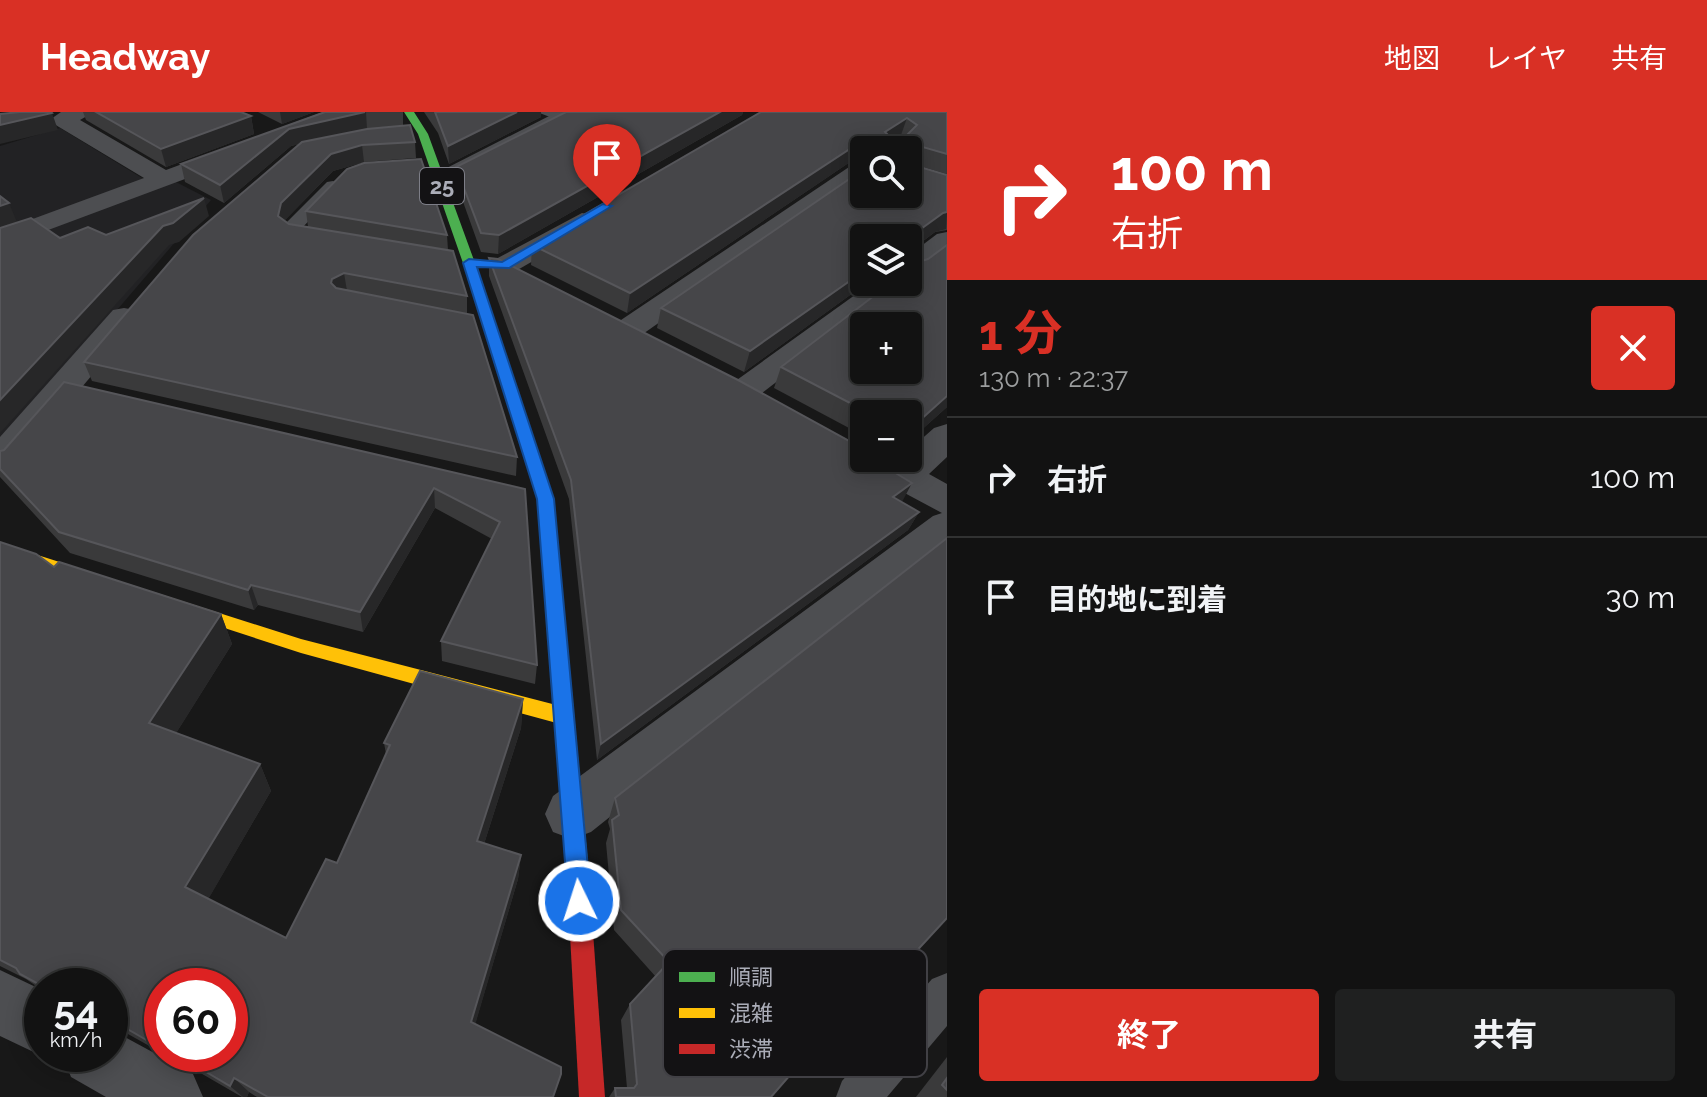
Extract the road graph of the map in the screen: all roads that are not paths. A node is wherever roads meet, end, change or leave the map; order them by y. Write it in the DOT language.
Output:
graph roads {
  1 [pos="343,112"];
  2 [pos="409,112"];
  3 [pos="561,114"];
  4 [pos="65,117"];
  5 [pos="257,123"];
  6 [pos="281,135"];
  7 [pos="431,171"];
  8 [pos="352,174"];
  9 [pos="850,178"];
  10 [pos="164,179"];
  11 [pos="599,211"];
  12 [pos="0,240"];
  13 [pos="347,243"];
  14 [pos="942,250"];
  15 [pos="462,262"];
  16 [pos="922,262"];
  17 [pos="873,296"];
  18 [pos="142,297"];
  19 [pos="462,322"];
  20 [pos="491,328"];
  21 [pos="628,329"];
  22 [pos="746,390"];
  23 [pos="947,436"];
  24 [pos="0,460"];
  25 [pos="894,472"];
  26 [pos="903,477"];
  27 [pos="947,501"];
  28 [pos="947,526"];
  29 [pos="0,549"];
  30 [pos="564,716"];
  31 [pos="572,814"];
  32 [pos="947,994"];
  33 [pos="0,1001"];
  34 [pos="24,1015"];
  35 [pos="927,1017"];
  36 [pos="126,1072"];
  37 [pos="875,1077"];
  38 [pos="170,1097"];
  39 [pos="592,1097"];
  40 [pos="858,1097"];
  1 -- 6 [label="street"];
  2 -- 7 [label="main road, 25"];
  3 -- 7 [label="street"];
  4 -- 10 [label="street"];
  5 -- 6 [label="street"];
  6 -- 10 [label="street"];
  7 -- 15 [label="main road, 25"];
  8 -- 13 [label="lane"];
  9 -- 21 [label="street"];
  10 -- 12 [label="street"];
  11 -- 15 [label="street"];
  14 -- 16 [label="street"];
  15 -- 20 [label="main road, 25"];
  17 -- 22 [label="street"];
  18 -- 24 [label="street"];
  19 -- 20 [label="lane"];
  20 -- 30 [label="main road, 25"];
  23 -- 26 [label="street"];
  25 -- 26 [label="street"];
  26 -- 27 [label="street"];
  28 -- 31 [label="street"];
  29 -- 30 [label="main road"];
  30 -- 31 [label="main road, 25"];
  31 -- 39 [label="main road, 25"];
  32 -- 35 [label="lane"];
  33 -- 34 [label="street"];
  36 -- 38 [label="street"];
  37 -- 40 [label="lane"];
}
